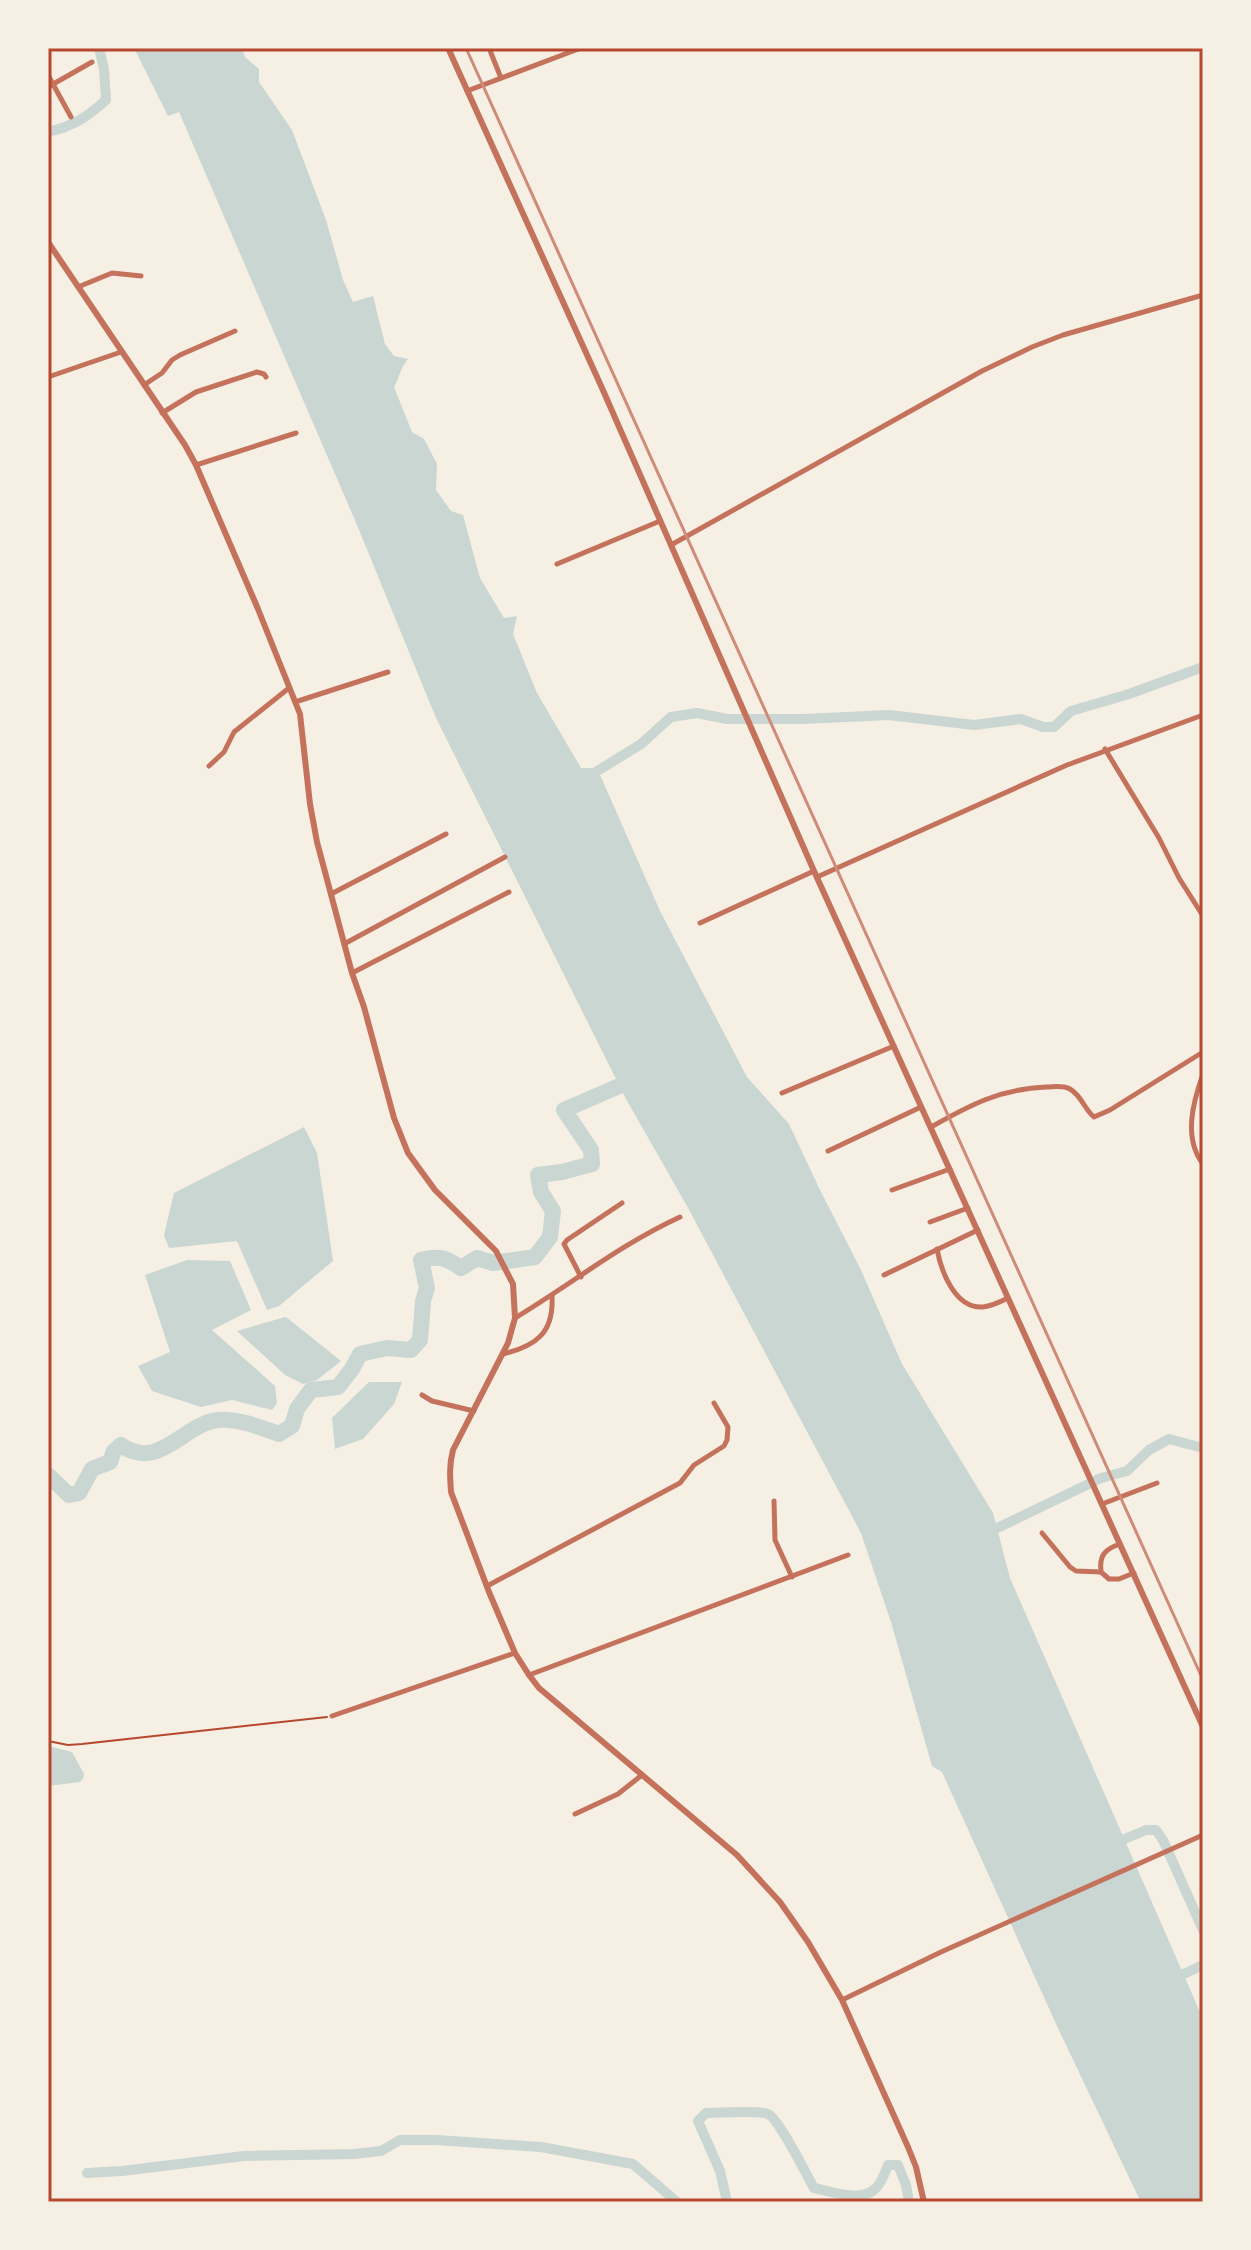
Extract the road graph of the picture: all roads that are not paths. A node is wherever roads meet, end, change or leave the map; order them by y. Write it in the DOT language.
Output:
graph roads {
  1 [pos="448,48"];
  2 [pos="489,48"];
  3 [pos="581,48"];
  4 [pos="565,51"];
  5 [pos="92,62"];
  6 [pos="48,75"];
  7 [pos="501,78"];
  8 [pos="50,86"];
  9 [pos="467,91"];
  10 [pos="71,117"];
  11 [pos="48,243"];
  12 [pos="141,276"];
  13 [pos="78,287"];
  14 [pos="1203,295"];
  15 [pos="235,331"];
  16 [pos="121,352"];
  17 [pos="48,377"];
  18 [pos="266,377"];
  19 [pos="144,385"];
  20 [pos="162,413"];
  21 [pos="296,433"];
  22 [pos="196,465"];
  23 [pos="660,521"];
  24 [pos="671,545"];
  25 [pos="557,564"];
  26 [pos="388,672"];
  27 [pos="289,688"];
  28 [pos="295,702"];
  29 [pos="1203,715"];
  30 [pos="1105,749"];
  31 [pos="209,766"];
  32 [pos="446,834"];
  33 [pos="505,857"];
  34 [pos="815,874"];
  35 [pos="509,892"];
  36 [pos="331,894"];
  37 [pos="1203,916"];
  38 [pos="700,923"];
  39 [pos="344,944"];
  40 [pos="352,973"];
  41 [pos="894,1046"];
  42 [pos="1203,1052"];
  43 [pos="1203,1074"];
  44 [pos="782,1093"];
  45 [pos="921,1107"];
  46 [pos="931,1127"];
  47 [pos="828,1151"];
  48 [pos="1203,1164"];
  49 [pos="950,1169"];
  50 [pos="892,1190"];
  51 [pos="622,1203"];
  52 [pos="968,1208"];
  53 [pos="680,1217"];
  54 [pos="930,1222"];
  55 [pos="978,1230"];
  56 [pos="937,1249"];
  57 [pos="884,1275"];
  58 [pos="581,1277"];
  59 [pos="552,1296"];
  60 [pos="1008,1298"];
  61 [pos="515,1318"];
  62 [pos="503,1354"];
  63 [pos="422,1395"];
  64 [pos="714,1403"];
  65 [pos="474,1411"];
  66 [pos="1157,1483"];
  67 [pos="774,1501"];
  68 [pos="1102,1504"];
  69 [pos="1042,1533"];
  70 [pos="1120,1544"];
  71 [pos="848,1555"];
  72 [pos="1101,1572"];
  73 [pos="1134,1573"];
  74 [pos="792,1577"];
  75 [pos="487,1586"];
  76 [pos="515,1653"];
  77 [pos="529,1675"];
  78 [pos="332,1716"];
  79 [pos="1203,1727"];
  80 [pos="642,1775"];
  81 [pos="575,1814"];
  82 [pos="1203,1835"];
  83 [pos="842,2000"];
  84 [pos="924,2202"];
  1 -- 9 [label="street"];
  2 -- 7 [label="street"];
  3 -- 4 [label="street"];
  4 -- 7 [label="street"];
  5 -- 8 [label="street"];
  6 -- 8 [label="street"];
  7 -- 9 [label="street"];
  8 -- 10 [label="street"];
  9 -- 23 [label="street"];
  11 -- 13 [label="street"];
  12 -- 13 [label="street"];
  13 -- 16 [label="street"];
  14 -- 24 [label="street"];
  15 -- 19 [label="street"];
  16 -- 17 [label="street"];
  16 -- 19 [label="street"];
  18 -- 20 [label="street"];
  19 -- 20 [label="street"];
  20 -- 22 [label="street"];
  21 -- 22 [label="street"];
  22 -- 27 [label="street"];
  23 -- 24 [label="street"];
  23 -- 25 [label="street"];
  24 -- 34 [label="street"];
  26 -- 28 [label="street"];
  27 -- 28 [label="street"];
  27 -- 31 [label="street"];
  28 -- 36 [label="street"];
  29 -- 30 [label="street"];
  30 -- 34 [label="street"];
  30 -- 37 [label="street"];
  32 -- 36 [label="street"];
  33 -- 39 [label="street"];
  34 -- 38 [label="street"];
  34 -- 41 [label="street"];
  35 -- 40 [label="street"];
  36 -- 39 [label="street"];
  39 -- 40 [label="street"];
  40 -- 61 [label="street"];
  41 -- 44 [label="street"];
  41 -- 45 [label="street"];
  42 -- 46 [label="street"];
  43 -- 48 [label="street"];
  45 -- 46 [label="street"];
  45 -- 47 [label="street"];
  46 -- 49 [label="street"];
  49 -- 50 [label="street"];
  49 -- 52 [label="street"];
  51 -- 58 [label="street"];
  52 -- 54 [label="street"];
  52 -- 55 [label="street"];
  53 -- 58 [label="street"];
  55 -- 56 [label="street"];
  55 -- 60 [label="street"];
  56 -- 57 [label="street"];
  56 -- 60 [label="street"];
  58 -- 59 [label="street"];
  59 -- 61 [label="street"];
  59 -- 62 [label="street"];
  60 -- 68 [label="street"];
  61 -- 62 [label="street"];
  62 -- 65 [label="street"];
  63 -- 65 [label="street"];
  64 -- 75 [label="street"];
  65 -- 75 [label="street"];
  66 -- 68 [label="street"];
  67 -- 74 [label="street"];
  68 -- 70 [label="street"];
  69 -- 72 [label="street"];
  70 -- 72 [label="street"];
  70 -- 73 [label="street"];
  71 -- 74 [label="street"];
  72 -- 73 [label="street"];
  73 -- 79 [label="street"];
  74 -- 77 [label="street"];
  75 -- 76 [label="street"];
  76 -- 77 [label="street"];
  76 -- 78 [label="street"];
  77 -- 80 [label="street"];
  80 -- 81 [label="street"];
  80 -- 83 [label="street"];
  82 -- 83 [label="street"];
  83 -- 84 [label="street"];
}
